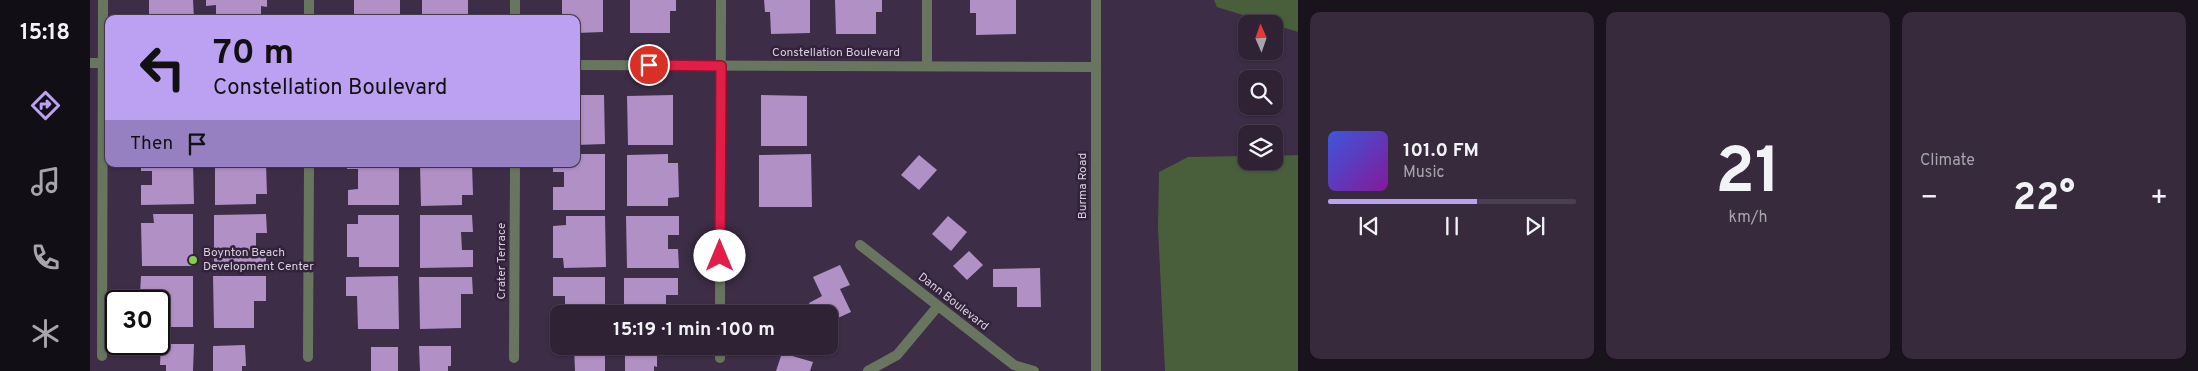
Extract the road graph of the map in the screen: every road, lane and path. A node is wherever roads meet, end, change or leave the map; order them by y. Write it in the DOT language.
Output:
graph roads {
  1 [pos="103,0"];
  2 [pos="309,0"];
  3 [pos="515,0"];
  4 [pos="721,0"];
  5 [pos="927,0"];
  6 [pos="1096,0"];
  7 [pos="309,15"];
  8 [pos="515,15"];
  9 [pos="105,42"];
  10 [pos="90,63"];
  11 [pos="105,63"];
  12 [pos="580,65"];
  13 [pos="721,66"];
  14 [pos="927,66"];
  15 [pos="1096,67"];
  16 [pos="105,136"];
  17 [pos="309,167"];
  18 [pos="515,167"];
  19 [pos="860,245"];
  20 [pos="720,305"];
  21 [pos="938,306"];
  22 [pos="102,356"];
  23 [pos="308,357"];
  24 [pos="514,358"];
  25 [pos="868,371"];
  26 [pos="1034,371"];
  27 [pos="1096,371"];
  1 -- 9 [label="street"];
  2 -- 7 [label="street"];
  3 -- 8 [label="street"];
  4 -- 13 [label="street"];
  5 -- 14 [label="street"];
  6 -- 15 [label="street, Burma Road"];
  10 -- 11 [label="street"];
  12 -- 13 [label="street, Constellation Boulevard"];
  13 -- 14 [label="street, Constellation Boulevard"];
  13 -- 20 [label="street"];
  14 -- 15 [label="street, Constellation Boulevard"];
  15 -- 27 [label="street, Burma Road"];
  16 -- 22 [label="street"];
  17 -- 23 [label="street"];
  18 -- 24 [label="street, Crater Terrace"];
  19 -- 21 [label="street, Dann Boulevard"];
  21 -- 25 [label="street"];
  21 -- 26 [label="street, Dann Boulevard"];
}
